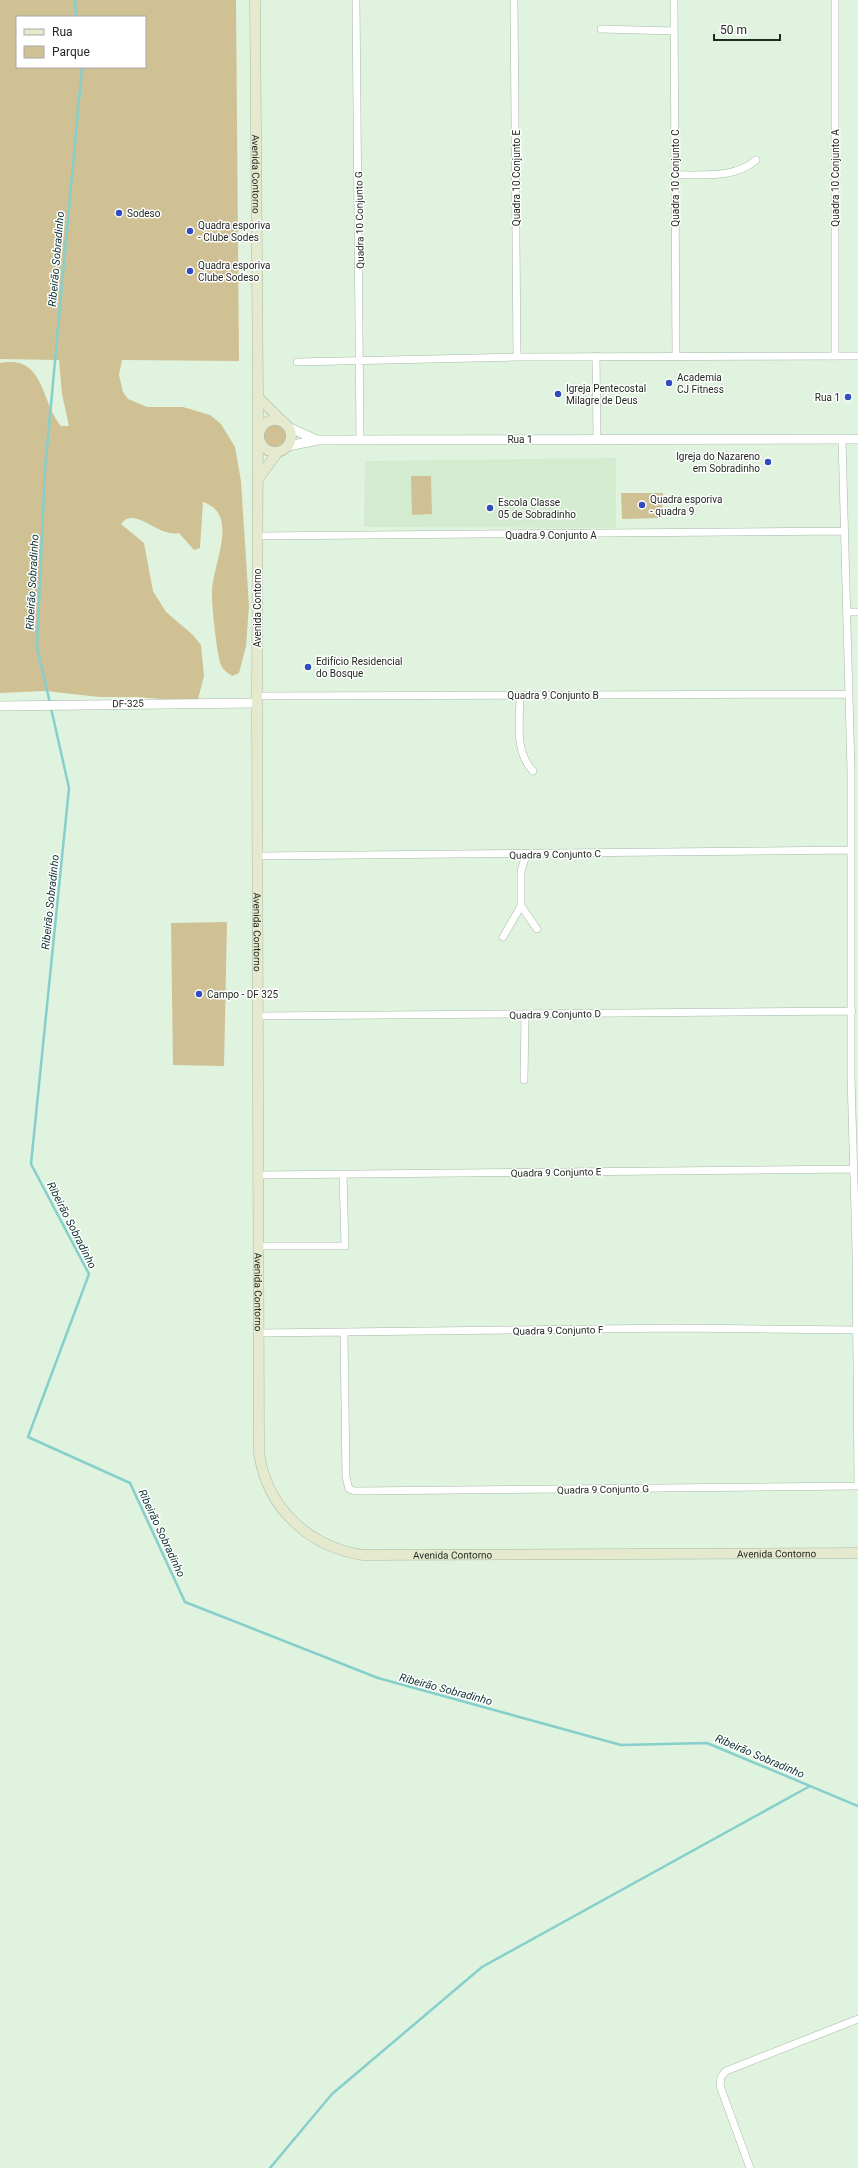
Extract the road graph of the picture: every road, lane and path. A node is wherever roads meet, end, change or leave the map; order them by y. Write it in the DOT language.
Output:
graph roads {
  1 [pos="254,0"];
  2 [pos="356,0"];
  3 [pos="514,0"];
  4 [pos="674,0"];
  5 [pos="834,0"];
  6 [pos="602,30"];
  7 [pos="674,30"];
  8 [pos="756,160"];
  9 [pos="675,175"];
  10 [pos="596,356"];
  11 [pos="676,356"];
  12 [pos="835,356"];
  13 [pos="858,356"];
  14 [pos="518,357"];
  15 [pos="360,360"];
  16 [pos="297,362"];
  17 [pos="258,396"];
  18 [pos="286,425"];
  19 [pos="258,436"];
  20 [pos="598,438"];
  21 [pos="842,439"];
  22 [pos="858,439"];
  23 [pos="318,440"];
  24 [pos="360,440"];
  25 [pos="288,446"];
  26 [pos="277,452"];
  27 [pos="258,479"];
  28 [pos="845,531"];
  29 [pos="257,536"];
  30 [pos="848,612"];
  31 [pos="858,612"];
  32 [pos="848,694"];
  33 [pos="520,695"];
  34 [pos="257,700"];
  35 [pos="0,706"];
  36 [pos="533,772"];
  37 [pos="851,850"];
  38 [pos="526,855"];
  39 [pos="258,856"];
  40 [pos="521,906"];
  41 [pos="537,929"];
  42 [pos="855,932"];
  43 [pos="503,937"];
  44 [pos="852,1011"];
  45 [pos="525,1015"];
  46 [pos="258,1016"];
  47 [pos="524,1080"];
  48 [pos="853,1169"];
  49 [pos="343,1174"];
  50 [pos="259,1175"];
  51 [pos="260,1246"];
  52 [pos="857,1248"];
  53 [pos="856,1330"];
  54 [pos="260,1334"];
  55 [pos="344,1334"];
  56 [pos="858,1486"];
  57 [pos="858,1553"];
  58 [pos="858,2019"];
  59 [pos="750,2168"];
  1 -- 17 [label="main road, Avenida Contorno"];
  2 -- 15 [label="street, Quadra 10 Conjunto G"];
  3 -- 14 [label="street, Quadra 10 Conjunto E"];
  4 -- 7 [label="street, Quadra 10 Conjunto C"];
  5 -- 12 [label="street, Quadra 10 Conjunto A"];
  6 -- 7 [label="street"];
  7 -- 9 [label="street, Quadra 10 Conjunto C"];
  8 -- 9 [label="street"];
  9 -- 11 [label="street, Quadra 10 Conjunto C"];
  10 -- 11 [label="street"];
  10 -- 14 [label="street"];
  10 -- 20 [label="street"];
  11 -- 12 [label="street"];
  12 -- 13 [label="street"];
  14 -- 15 [label="street"];
  15 -- 16 [label="street"];
  15 -- 24 [label="street, Quadra 10 Conjunto G"];
  17 -- 18 [label="main road"];
  17 -- 19 [label="main road, Avenida Contorno"];
  18 -- 19 [label="main road"];
  18 -- 23 [label="street, Rua 1"];
  18 -- 25 [label="main road"];
  19 -- 26 [label="main road"];
  19 -- 27 [label="main road, Avenida Contorno"];
  20 -- 21 [label="street, Rua 1"];
  20 -- 24 [label="street, Rua 1"];
  21 -- 22 [label="street, Rua 1"];
  21 -- 28 [label="street"];
  23 -- 24 [label="street, Rua 1"];
  23 -- 25 [label="street, Rua 1"];
  25 -- 26 [label="main road"];
  26 -- 27 [label="main road"];
  27 -- 29 [label="main road, Avenida Contorno"];
  28 -- 29 [label="street, Quadra 9 Conjunto A"];
  28 -- 30 [label="street"];
  29 -- 34 [label="main road, Avenida Contorno"];
  30 -- 31 [label="street"];
  30 -- 32 [label="street"];
  32 -- 33 [label="street, Quadra 9 Conjunto B"];
  32 -- 37 [label="street"];
  33 -- 34 [label="street, Quadra 9 Conjunto B"];
  33 -- 36 [label="street"];
  34 -- 35 [label="street, DF-325"];
  34 -- 39 [label="main road, Avenida Contorno"];
  37 -- 38 [label="street, Quadra 9 Conjunto C"];
  37 -- 42 [label="street"];
  38 -- 39 [label="street, Quadra 9 Conjunto C"];
  38 -- 40 [label="street"];
  39 -- 46 [label="main road, Avenida Contorno"];
  40 -- 41 [label="street"];
  40 -- 43 [label="street"];
  42 -- 44 [label="street"];
  44 -- 45 [label="street, Quadra 9 Conjunto D"];
  44 -- 48 [label="street"];
  45 -- 46 [label="street, Quadra 9 Conjunto D"];
  45 -- 47 [label="street"];
  46 -- 50 [label="main road, Avenida Contorno"];
  48 -- 49 [label="street, Quadra 9 Conjunto E"];
  48 -- 52 [label="street"];
  49 -- 50 [label="street, Quadra 9 Conjunto E"];
  49 -- 51 [label="street"];
  50 -- 51 [label="main road, Avenida Contorno"];
  51 -- 54 [label="main road, Avenida Contorno"];
  52 -- 53 [label="street"];
  53 -- 55 [label="street, Quadra 9 Conjunto F"];
  53 -- 56 [label="street"];
  54 -- 55 [label="street, Quadra 9 Conjunto F"];
  54 -- 57 [label="main road, Avenida Contorno"];
  55 -- 56 [label="street, Quadra 9 Conjunto G"];
  58 -- 59 [label="street"];
}
